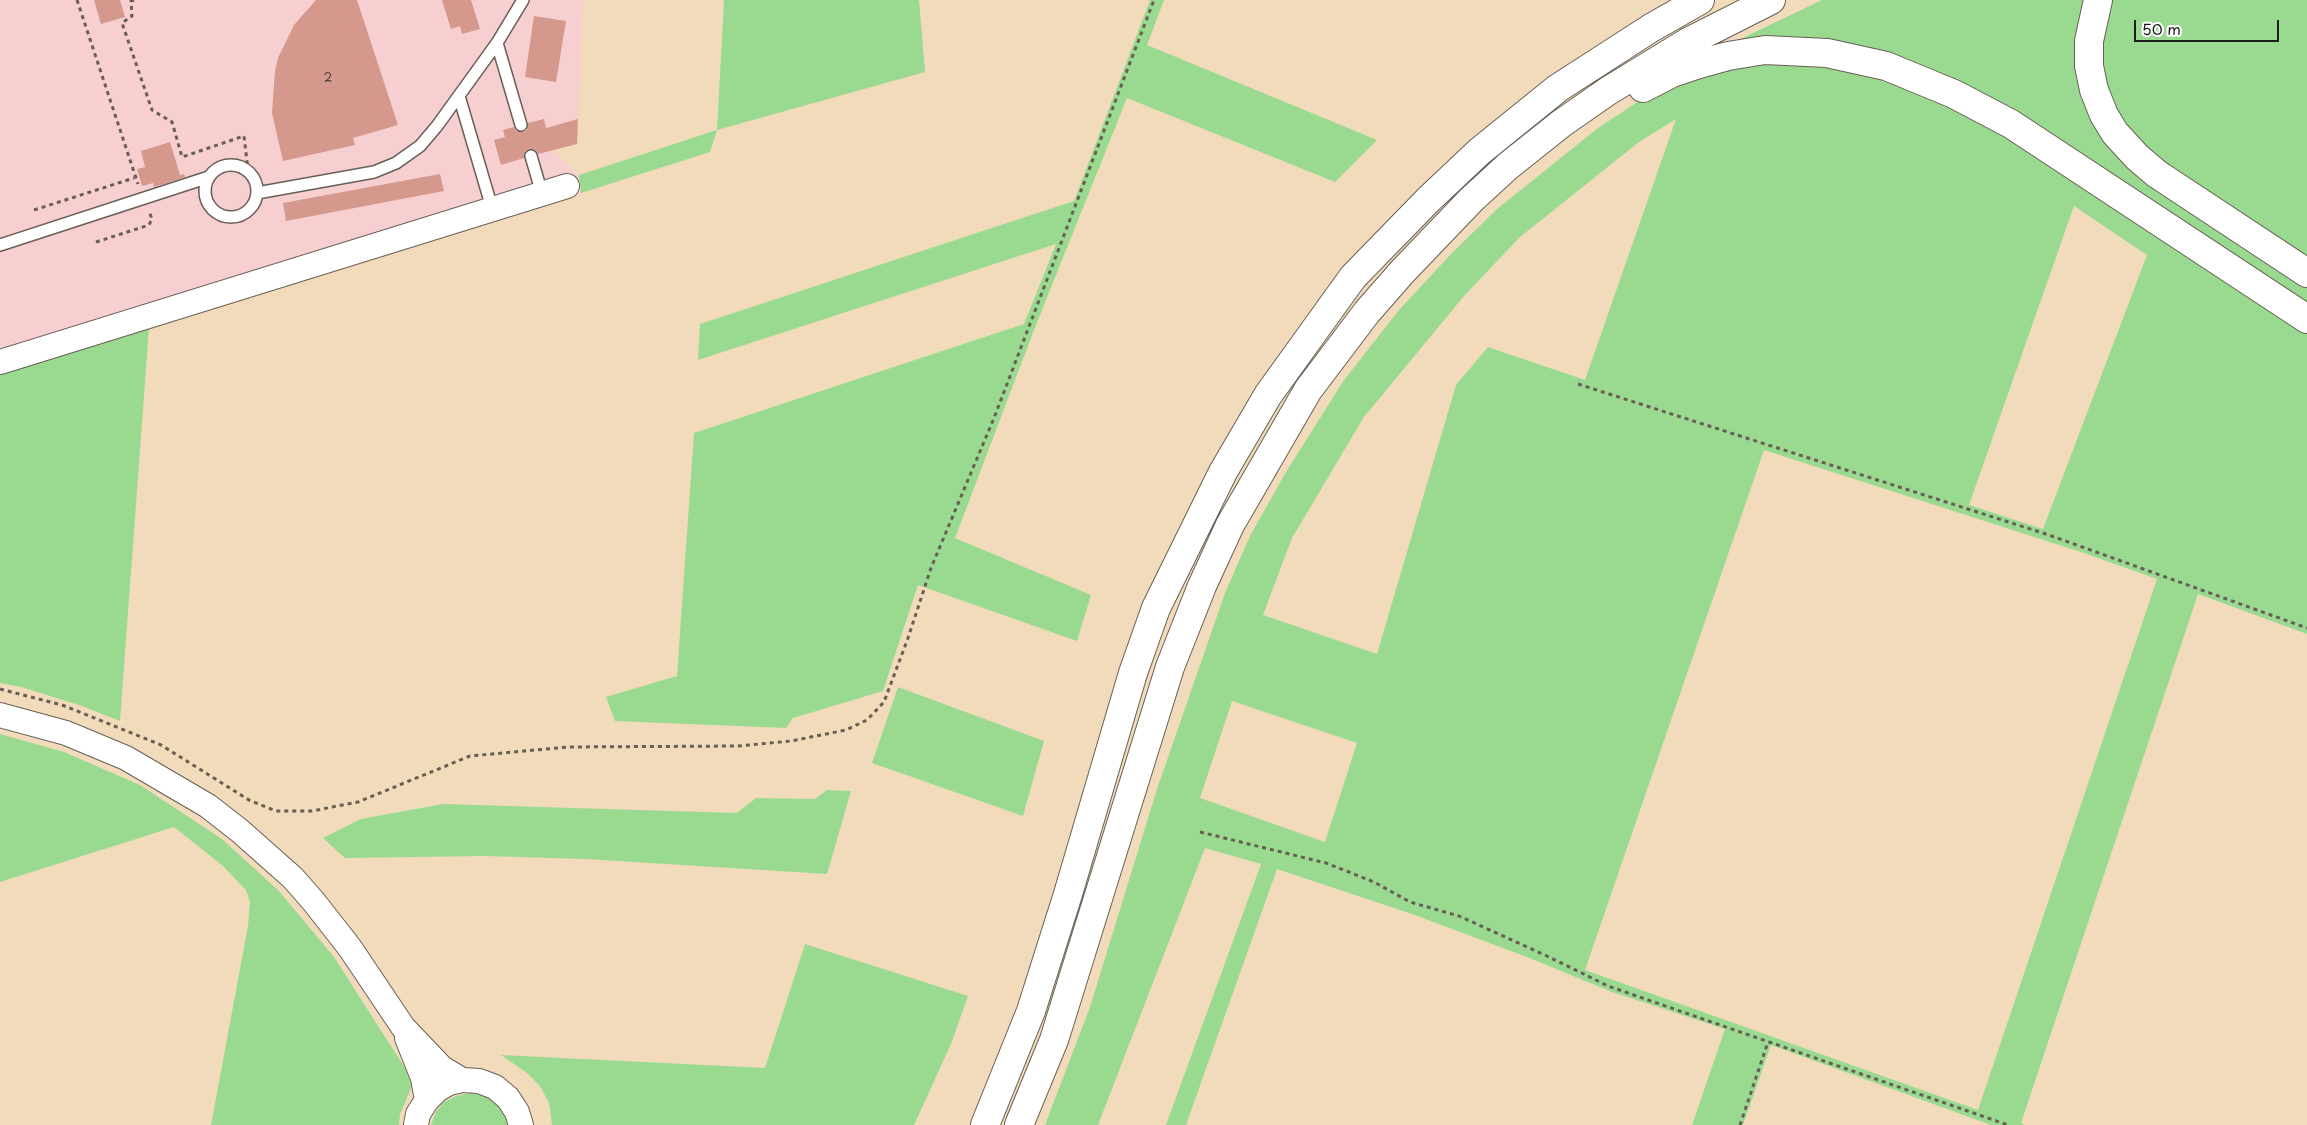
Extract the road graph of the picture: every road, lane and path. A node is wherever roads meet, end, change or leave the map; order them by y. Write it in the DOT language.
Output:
graph roads {
  1 [pos="76,0"];
  2 [pos="134,0"];
  3 [pos="523,0"];
  4 [pos="1154,0"];
  5 [pos="1672,0"];
  6 [pos="1700,0"];
  7 [pos="1771,0"];
  8 [pos="2098,0"];
  9 [pos="1650,28"];
  10 [pos="496,42"];
  11 [pos="459,96"];
  12 [pos="521,125"];
  13 [pos="531,156"];
  14 [pos="1508,166"];
  15 [pos="248,170"];
  16 [pos="209,177"];
  17 [pos="134,178"];
  18 [pos="567,186"];
  19 [pos="258,193"];
  20 [pos="542,194"];
  21 [pos="145,198"];
  22 [pos="492,208"];
  23 [pos="34,210"];
  24 [pos="96,242"];
  25 [pos="0,246"];
  26 [pos="2307,273"];
  27 [pos="2307,319"];
  28 [pos="0,362"];
  29 [pos="1578,384"];
  30 [pos="2307,628"];
  31 [pos="0,715"];
  32 [pos="276,810"];
  33 [pos="1200,832"];
  34 [pos="403,1027"];
  35 [pos="1768,1042"];
  36 [pos="462,1080"];
  37 [pos="427,1100"];
  38 [pos="416,1125"];
  39 [pos="521,1125"];
  40 [pos="984,1125"];
  41 [pos="1019,1125"];
  42 [pos="1740,1125"];
  43 [pos="2008,1125"];
  1 -- 17 [label="path"];
  2 -- 15 [label="path"];
  3 -- 10 [label="lane"];
  4 -- 32 [label="path"];
  5 -- 9 [label="highway"];
  6 -- 9 [label="highway"];
  7 -- 14 [label="highway"];
  8 -- 26 [label="highway"];
  9 -- 40 [label="highway"];
  10 -- 11 [label="lane"];
  10 -- 12 [label="lane"];
  11 -- 19 [label="lane"];
  11 -- 22 [label="lane"];
  13 -- 20 [label="lane"];
  14 -- 27 [label="highway"];
  14 -- 41 [label="highway"];
  15 -- 16 [label="lane"];
  15 -- 19 [label="lane"];
  16 -- 19 [label="lane"];
  16 -- 21 [label="lane"];
  17 -- 21 [label="path"];
  17 -- 23 [label="path"];
  18 -- 20 [label="street"];
  20 -- 22 [label="street"];
  21 -- 24 [label="path"];
  21 -- 25 [label="lane"];
  22 -- 28 [label="street"];
  29 -- 30 [label="path"];
  31 -- 34 [label="street"];
  33 -- 35 [label="path"];
  34 -- 36 [label="street"];
  34 -- 37 [label="street"];
  35 -- 42 [label="path"];
  35 -- 43 [label="path"];
  36 -- 37 [label="street"];
  36 -- 39 [label="street"];
  37 -- 38 [label="street"];
}
